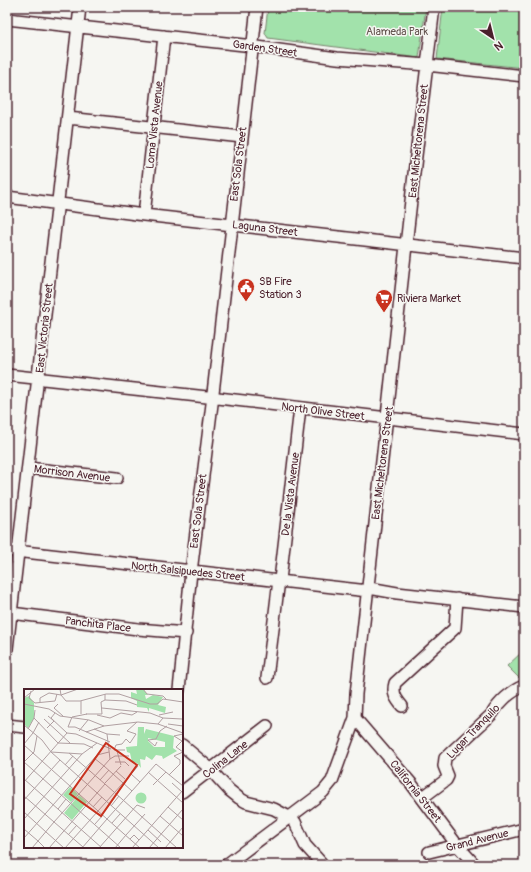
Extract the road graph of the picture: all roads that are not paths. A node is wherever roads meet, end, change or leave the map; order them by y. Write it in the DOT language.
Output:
graph roads {
  1 [pos="80,7"];
  2 [pos="256,7"];
  3 [pos="434,7"];
  4 [pos="7,19"];
  5 [pos="78,27"];
  6 [pos="164,36"];
  7 [pos="252,46"];
  8 [pos="427,65"];
  9 [pos="524,76"];
  10 [pos="68,118"];
  11 [pos="154,127"];
  12 [pos="242,137"];
  13 [pos="7,197"];
  14 [pos="57,204"];
  15 [pos="144,214"];
  16 [pos="232,224"];
  17 [pos="407,245"];
  18 [pos="524,258"];
  19 [pos="7,375"];
  20 [pos="38,378"];
  21 [pos="212,398"];
  22 [pos="300,408"];
  23 [pos="387,418"];
  24 [pos="524,434"];
  25 [pos="28,468"];
  26 [pos="117,478"];
  27 [pos="12,551"];
  28 [pos="191,572"];
  29 [pos="279,580"];
  30 [pos="368,589"];
  31 [pos="457,599"];
  32 [pos="524,607"];
  33 [pos="11,613"];
  34 [pos="186,633"];
  35 [pos="7,649"];
  36 [pos="267,678"];
  37 [pos="524,686"];
  38 [pos="179,689"];
  39 [pos="402,706"];
  40 [pos="355,718"];
  41 [pos="7,725"];
  42 [pos="268,726"];
  43 [pos="24,727"];
  44 [pos="183,746"];
  45 [pos="211,770"];
  46 [pos="183,791"];
  47 [pos="422,798"];
  48 [pos="289,817"];
  49 [pos="524,829"];
  50 [pos="457,845"];
  51 [pos="429,852"];
  52 [pos="226,865"];
  53 [pos="323,865"];
  54 [pos="475,865"];
  1 -- 5 [label="street, East Victoria Street"];
  2 -- 7 [label="street, East Sola Street"];
  3 -- 8 [label="street, East Micheltorena Street"];
  4 -- 5 [label="street, Garden Street"];
  5 -- 6 [label="street, Garden Street"];
  5 -- 10 [label="street, East Victoria Street"];
  6 -- 7 [label="street, Garden Street"];
  6 -- 11 [label="street, Loma Vista Avenue"];
  7 -- 8 [label="street, Garden Street"];
  7 -- 12 [label="street, East Sola Street"];
  8 -- 9 [label="street, Garden Street"];
  8 -- 17 [label="street, East Micheltorena Street"];
  10 -- 11 [label="street"];
  10 -- 14 [label="street, East Victoria Street"];
  11 -- 12 [label="street"];
  11 -- 15 [label="street, Loma Vista Avenue"];
  12 -- 16 [label="street, East Sola Street"];
  13 -- 14 [label="street, Laguna Street"];
  14 -- 15 [label="street, Laguna Street"];
  14 -- 20 [label="street, East Victoria Street"];
  15 -- 16 [label="street, Laguna Street"];
  16 -- 17 [label="street, Laguna Street"];
  16 -- 21 [label="street, East Sola Street"];
  17 -- 18 [label="street, Laguna Street"];
  17 -- 23 [label="street, East Micheltorena Street"];
  19 -- 20 [label="street, North Olive Street"];
  20 -- 21 [label="street, North Olive Street"];
  20 -- 25 [label="street, East Victoria Street"];
  21 -- 22 [label="street, North Olive Street"];
  21 -- 28 [label="street, East Sola Street"];
  22 -- 23 [label="street, North Olive Street"];
  22 -- 29 [label="street, De la Vista Avenue"];
  23 -- 24 [label="street, North Olive Street"];
  23 -- 30 [label="street, East Micheltorena Street"];
  25 -- 26 [label="street, Morrison Avenue"];
  25 -- 27 [label="street, East Victoria Street"];
  27 -- 28 [label="street, North Salsipuedes Street"];
  27 -- 33 [label="street, East Victoria Street"];
  28 -- 29 [label="street, North Salsipuedes Street"];
  28 -- 34 [label="street, East Sola Street"];
  29 -- 30 [label="street, North Salsipuedes Street"];
  29 -- 36 [label="street, De la Vista Avenue"];
  30 -- 31 [label="street, North Salsipuedes Street"];
  30 -- 40 [label="street, East Micheltorena Street"];
  31 -- 32 [label="street, North Salsipuedes Street"];
  31 -- 39 [label="street"];
  33 -- 34 [label="street, Panchita Place"];
  33 -- 35 [label="street, East Victoria Street"];
  34 -- 38 [label="street, East Sola Street"];
  37 -- 47 [label="street, Lugar Tranquilo"];
  40 -- 47 [label="street, California Street"];
  40 -- 48 [label="street, East Micheltorena Street"];
  41 -- 43 [label="street"];
  42 -- 45 [label="street, Colina Lane"];
  44 -- 45 [label="street"];
  45 -- 46 [label="street, Colina Lane"];
  45 -- 48 [label="street"];
  47 -- 50 [label="street, California Street"];
  48 -- 52 [label="street, East Micheltorena Street"];
  48 -- 53 [label="street"];
  49 -- 50 [label="street, Grand Avenue"];
  50 -- 51 [label="street, Grand Avenue"];
  50 -- 54 [label="street, California Street"];
}
